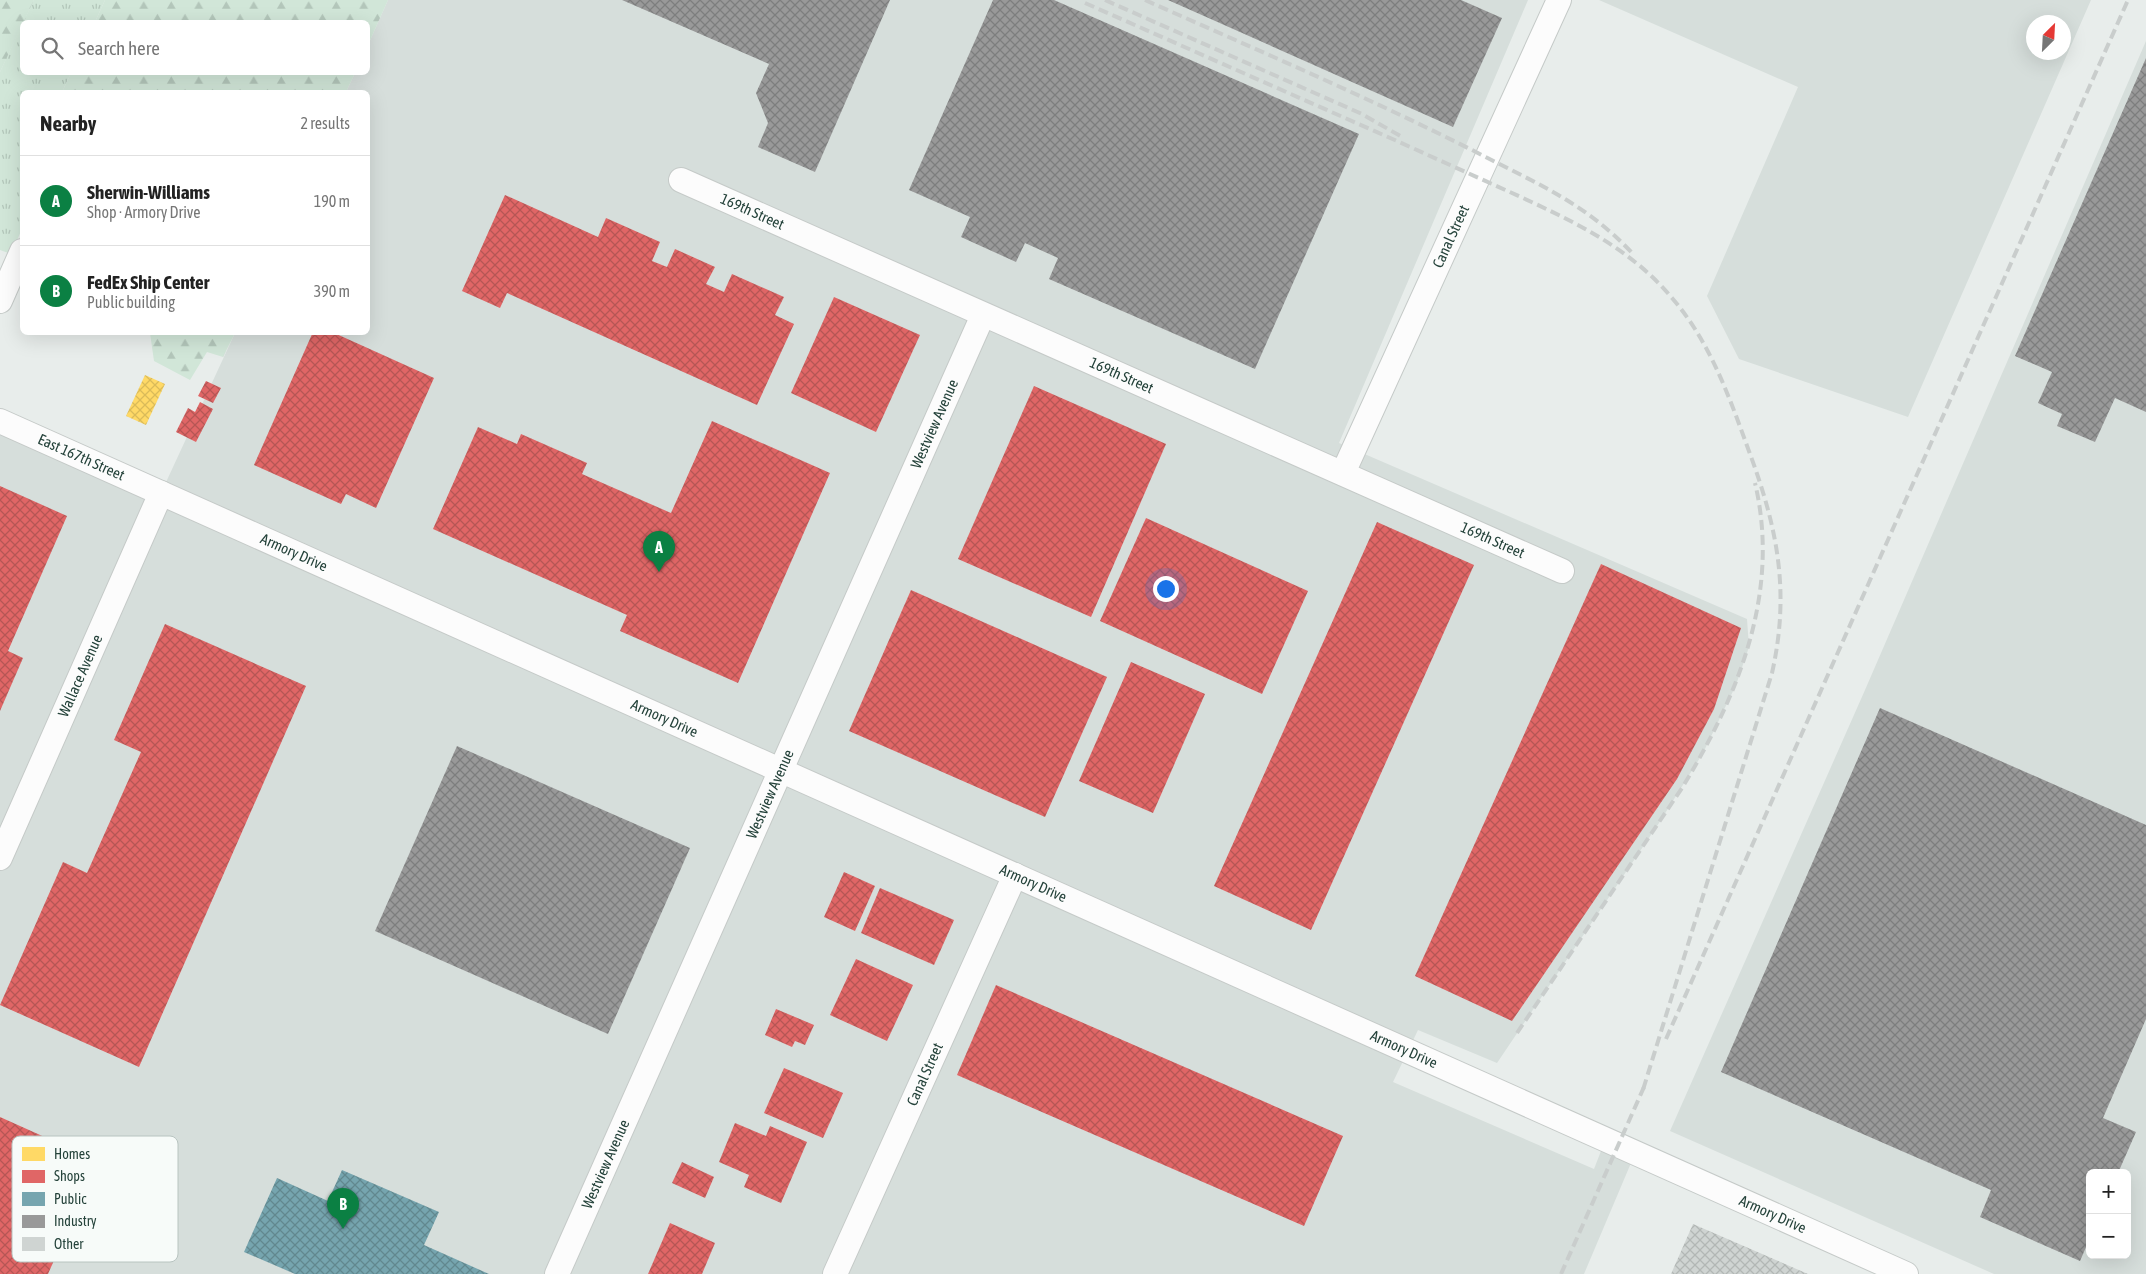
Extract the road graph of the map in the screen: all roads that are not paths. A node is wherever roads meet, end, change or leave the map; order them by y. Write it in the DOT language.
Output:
graph roads {
  1 [pos="1558,0"];
  2 [pos="681,180"];
  3 [pos="20,256"];
  4 [pos="0,302"];
  5 [pos="983,315"];
  6 [pos="0,421"];
  7 [pos="1343,473"];
  8 [pos="161,493"];
  9 [pos="1562,571"];
  10 [pos="781,770"];
  11 [pos="0,858"];
  12 [pos="1015,875"];
  13 [pos="557,1274"];
  14 [pos="835,1274"];
  15 [pos="1906,1274"];
  1 -- 7 [label="street, Canal Street"];
  2 -- 5 [label="street, 169th Street"];
  3 -- 4 [label="street"];
  5 -- 7 [label="street, 169th Street"];
  5 -- 10 [label="street, Westview Avenue"];
  6 -- 8 [label="street, East 167th Street"];
  7 -- 9 [label="street, 169th Street"];
  8 -- 10 [label="street, Armory Drive"];
  8 -- 11 [label="street, Wallace Avenue"];
  10 -- 12 [label="street, Armory Drive"];
  10 -- 13 [label="street, Westview Avenue"];
  12 -- 14 [label="street, Canal Street"];
  12 -- 15 [label="street, Armory Drive"];
}
